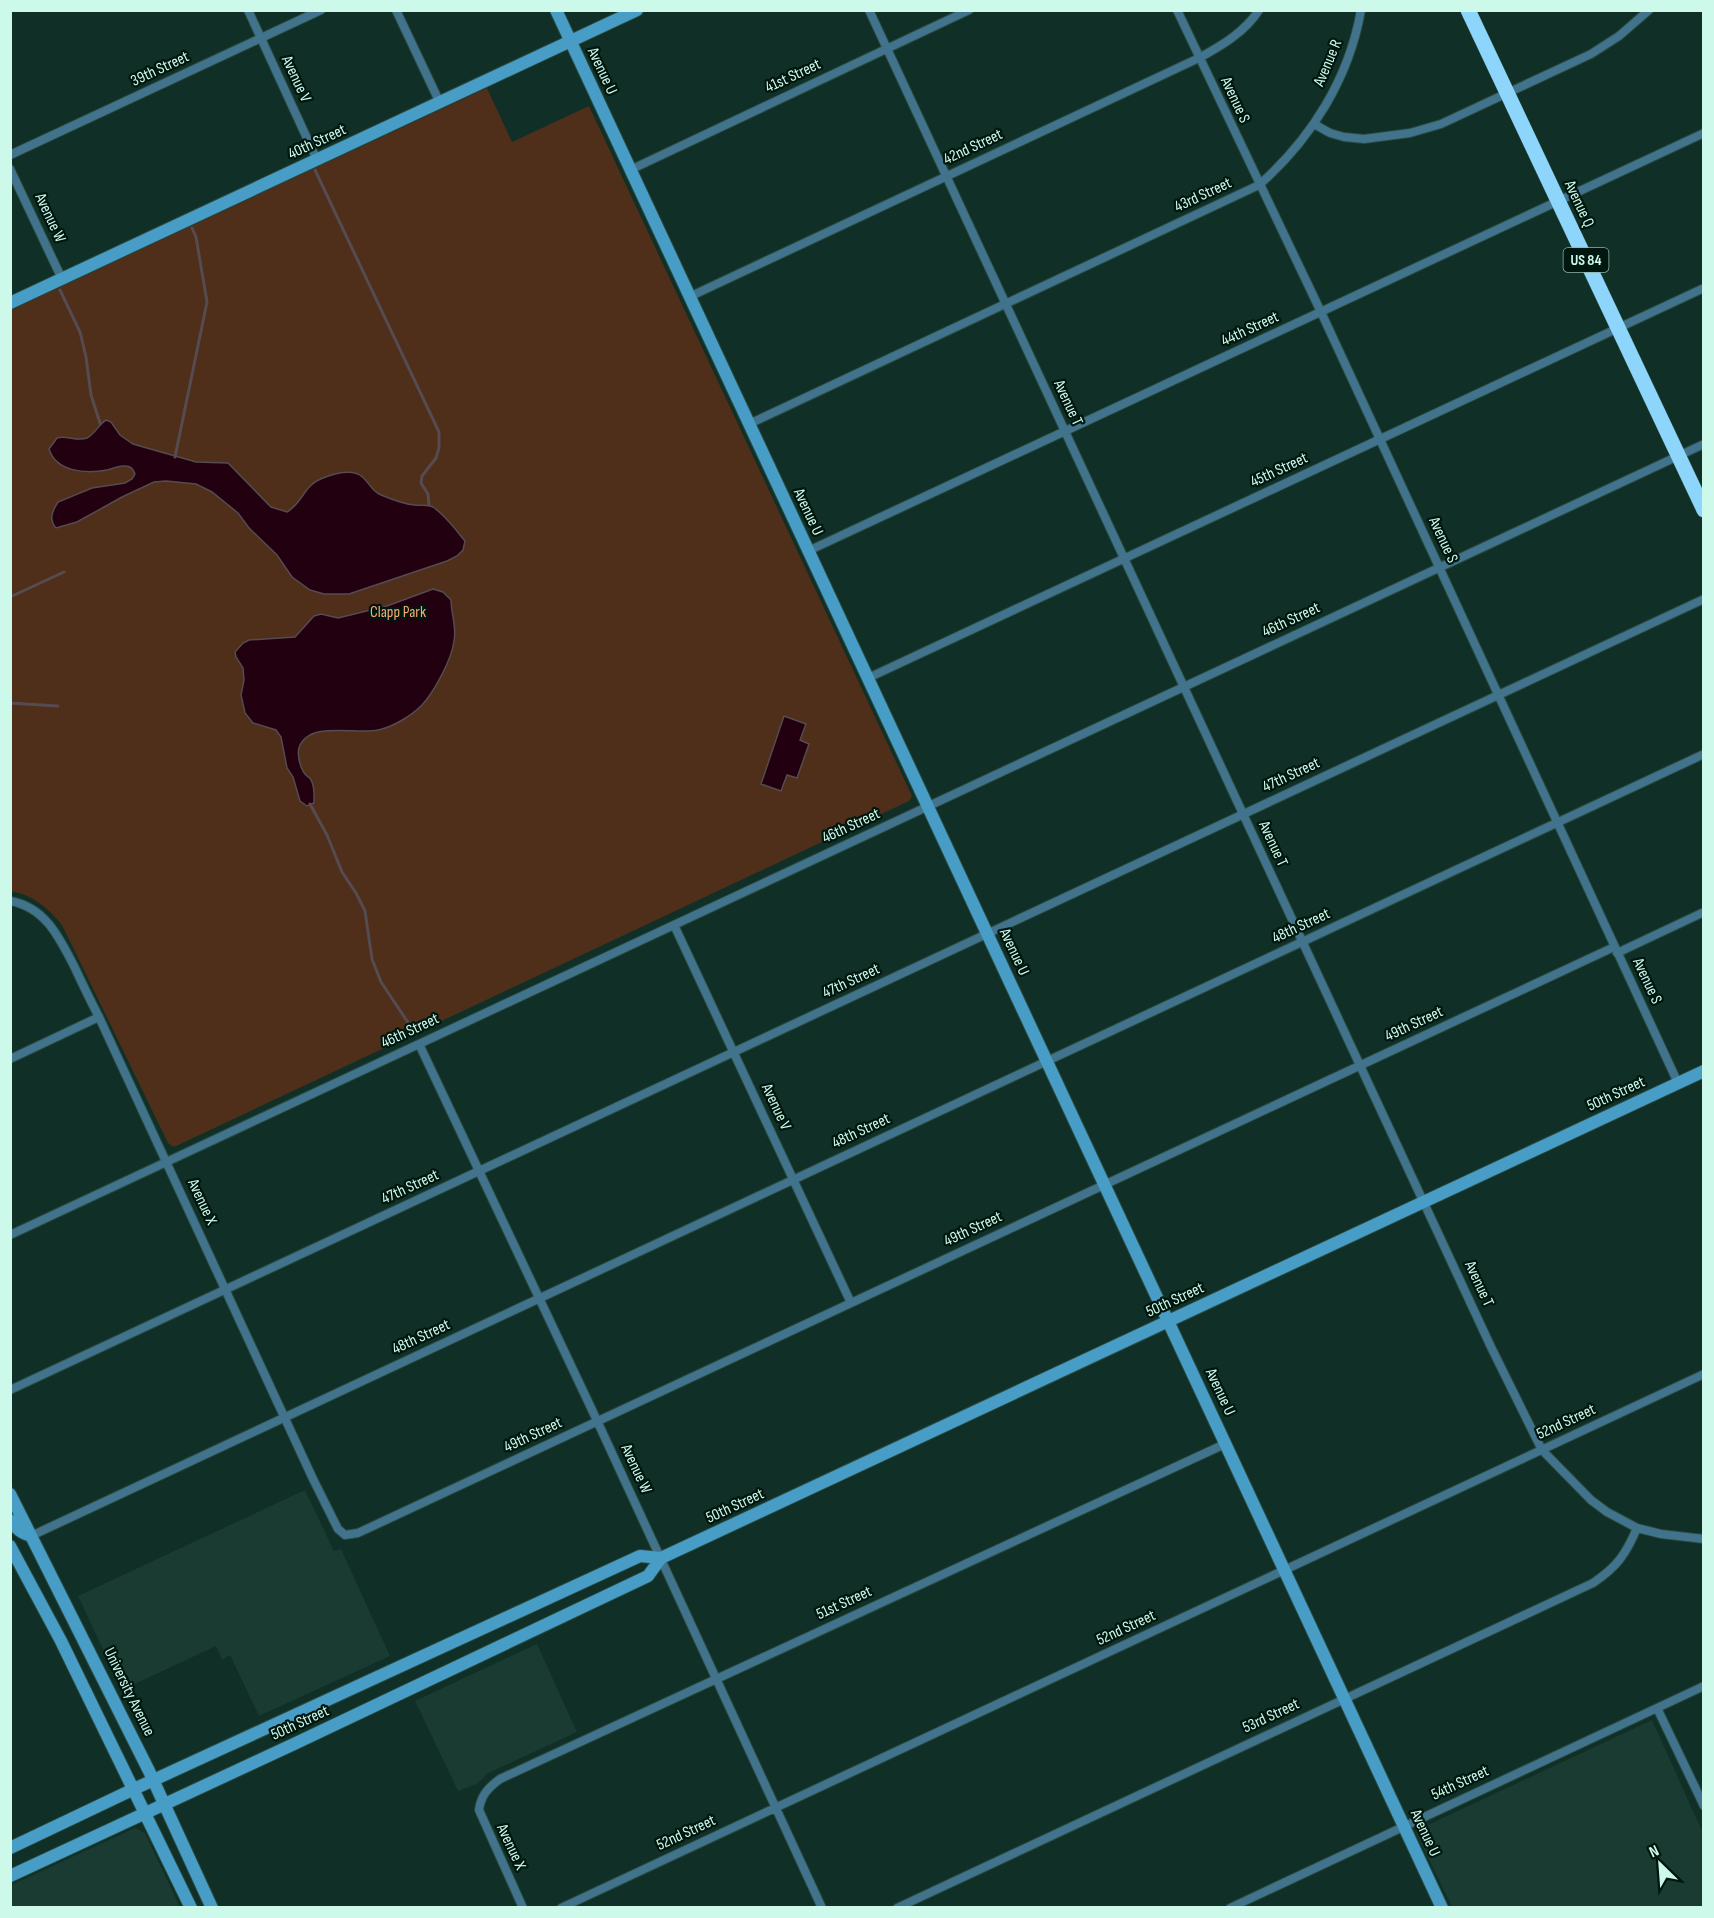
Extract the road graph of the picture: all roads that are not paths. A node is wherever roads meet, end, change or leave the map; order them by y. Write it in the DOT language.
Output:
graph roads {
  1 [pos="248,10"];
  2 [pos="321,10"];
  3 [pos="396,10"];
  4 [pos="555,10"];
  5 [pos="637,10"];
  6 [pos="868,10"];
  7 [pos="969,10"];
  8 [pos="1177,10"];
  9 [pos="1259,10"];
  10 [pos="1361,10"];
  11 [pos="1468,10"];
  12 [pos="1649,10"];
  13 [pos="261,39"];
  14 [pos="570,42"];
  15 [pos="886,49"];
  16 [pos="1199,58"];
  17 [pos="1507,93"];
  18 [pos="440,103"];
  19 [pos="1314,124"];
  20 [pos="1704,133"];
  21 [pos="10,155"];
  22 [pos="317,160"];
  23 [pos="10,169"];
  24 [pos="630,170"];
  25 [pos="946,177"];
  26 [pos="1259,185"];
  27 [pos="1558,200"];
  28 [pos="62,279"];
  29 [pos="1704,288"];
  30 [pos="689,297"];
  31 [pos="10,303"];
  32 [pos="1005,304"];
  33 [pos="1321,312"];
  34 [pos="1618,328"];
  35 [pos="749,424"];
  36 [pos="1065,432"];
  37 [pos="1381,439"];
  38 [pos="1704,444"];
  39 [pos="1678,456"];
  40 [pos="1704,510"];
  41 [pos="808,551"];
  42 [pos="1124,559"];
  43 [pos="1439,567"];
  44 [pos="1704,599"];
  45 [pos="868,678"];
  46 [pos="1183,687"];
  47 [pos="1498,695"];
  48 [pos="1704,754"];
  49 [pos="927,806"];
  50 [pos="1243,815"];
  51 [pos="1558,822"];
  52 [pos="10,901"];
  53 [pos="1704,912"];
  54 [pos="674,925"];
  55 [pos="987,934"];
  56 [pos="1303,942"];
  57 [pos="1616,950"];
  58 [pos="99,1017"];
  59 [pos="419,1044"];
  60 [pos="734,1052"];
  61 [pos="10,1059"];
  62 [pos="1047,1061"];
  63 [pos="1361,1065"];
  64 [pos="1704,1071"];
  65 [pos="1678,1083"];
  66 [pos="166,1162"];
  67 [pos="479,1171"];
  68 [pos="793,1180"];
  69 [pos="1104,1185"];
  70 [pos="1424,1202"];
  71 [pos="10,1235"];
  72 [pos="226,1290"];
  73 [pos="540,1298"];
  74 [pos="851,1303"];
  75 [pos="1168,1321"];
  76 [pos="1704,1374"];
  77 [pos="10,1390"];
  78 [pos="285,1417"];
  79 [pos="597,1421"];
  80 [pos="1225,1444"];
  81 [pos="1542,1450"];
  82 [pos="10,1494"];
  83 [pos="10,1520"];
  84 [pos="1637,1528"];
  85 [pos="345,1535"];
  86 [pos="31,1536"];
  87 [pos="1704,1539"];
  88 [pos="10,1546"];
  89 [pos="661,1558"];
  90 [pos="1284,1570"];
  91 [pos="81,1632"];
  92 [pos="61,1641"];
  93 [pos="716,1679"];
  94 [pos="1704,1686"];
  95 [pos="1344,1698"];
  96 [pos="1657,1708"];
  97 [pos="153,1780"];
  98 [pos="134,1789"];
  99 [pos="481,1798"];
  100 [pos="165,1805"];
  101 [pos="1704,1806"];
  102 [pos="776,1808"];
  103 [pos="146,1813"];
  104 [pos="1404,1826"];
  105 [pos="10,1848"];
  106 [pos="10,1876"];
  107 [pos="191,1908"];
  108 [pos="212,1908"];
  109 [pos="523,1908"];
  110 [pos="561,1908"];
  111 [pos="822,1908"];
  112 [pos="897,1908"];
  113 [pos="1230,1908"];
  114 [pos="1442,1908"];
  1 -- 13 [label="street, Avenue V"];
  2 -- 13 [label="street, 39th Street"];
  3 -- 18 [label="street"];
  4 -- 14 [label="main road, Avenue U"];
  5 -- 14 [label="main road, 40th Street"];
  6 -- 15 [label="street, Avenue T"];
  7 -- 15 [label="street, 41st Street"];
  8 -- 16 [label="street, Avenue S"];
  9 -- 16 [label="street, 42nd Street"];
  10 -- 19 [label="street, Avenue R"];
  11 -- 17 [label="highway, Avenue Q / US 84"];
  12 -- 17 [label="street"];
  13 -- 21 [label="street, 39th Street"];
  13 -- 22 [label="street, Avenue V"];
  14 -- 18 [label="main road, 40th Street"];
  14 -- 24 [label="main road, Avenue U"];
  15 -- 24 [label="street, 41st Street"];
  15 -- 25 [label="street, Avenue T"];
  16 -- 25 [label="street, 42nd Street"];
  16 -- 26 [label="street, Avenue S"];
  17 -- 19 [label="street"];
  17 -- 27 [label="highway, Avenue Q / US 84"];
  18 -- 22 [label="main road, 40th Street"];
  19 -- 26 [label="street, 43rd Street"];
  20 -- 27 [label="street, 44th Street"];
  22 -- 28 [label="main road, 40th Street"];
  23 -- 28 [label="street, Avenue W"];
  24 -- 30 [label="main road, Avenue U"];
  25 -- 30 [label="street, 42nd Street"];
  25 -- 32 [label="street, Avenue T"];
  26 -- 32 [label="street, 43rd Street"];
  26 -- 33 [label="street, Avenue S"];
  27 -- 33 [label="street, 44th Street"];
  27 -- 34 [label="highway, Avenue Q / US 84"];
  28 -- 31 [label="main road, 40th Street"];
  29 -- 34 [label="street, 45th Street"];
  30 -- 35 [label="main road, Avenue U"];
  32 -- 35 [label="street, 43rd Street"];
  32 -- 36 [label="street, Avenue T"];
  33 -- 36 [label="street, 44th Street"];
  33 -- 37 [label="street, Avenue S"];
  34 -- 37 [label="street, 45th Street"];
  34 -- 39 [label="highway, Avenue Q / US 84"];
  35 -- 41 [label="main road, Avenue U"];
  36 -- 41 [label="street, 44th Street"];
  36 -- 42 [label="street, Avenue T"];
  37 -- 42 [label="street, 45th Street"];
  37 -- 43 [label="street, Avenue S"];
  38 -- 39 [label="street, 46th Street"];
  39 -- 40 [label="highway, Avenue Q / US 84"];
  39 -- 43 [label="street, 46th Street"];
  41 -- 45 [label="main road, Avenue U"];
  42 -- 45 [label="street, 45th Street"];
  42 -- 46 [label="street, Avenue T"];
  43 -- 46 [label="street, 46th Street"];
  43 -- 47 [label="street, Avenue S"];
  44 -- 47 [label="street, 47th Street"];
  45 -- 49 [label="main road, Avenue U"];
  46 -- 49 [label="street, 46th Street"];
  46 -- 50 [label="street, Avenue T"];
  47 -- 50 [label="street, 47th Street"];
  47 -- 51 [label="street, Avenue S"];
  48 -- 51 [label="street, 48th Street"];
  49 -- 54 [label="street, 46th Street"];
  49 -- 55 [label="main road, Avenue U"];
  50 -- 55 [label="street, 47th Street"];
  50 -- 56 [label="street, Avenue T"];
  51 -- 56 [label="street, 48th Street"];
  51 -- 57 [label="street, Avenue S"];
  52 -- 58 [label="street, Avenue X"];
  53 -- 57 [label="street, 49th Street"];
  54 -- 59 [label="street, 46th Street"];
  54 -- 60 [label="street, Avenue V"];
  55 -- 60 [label="street, 47th Street"];
  55 -- 62 [label="main road, Avenue U"];
  56 -- 62 [label="street, 48th Street"];
  56 -- 63 [label="street, Avenue T"];
  57 -- 63 [label="street, 49th Street"];
  57 -- 65 [label="street, Avenue S"];
  58 -- 61 [label="street"];
  58 -- 66 [label="street, Avenue X"];
  59 -- 66 [label="street, 46th Street"];
  59 -- 67 [label="street, Avenue W"];
  60 -- 67 [label="street, 47th Street"];
  60 -- 68 [label="street, Avenue V"];
  62 -- 68 [label="street, 48th Street"];
  62 -- 69 [label="main road, Avenue U"];
  63 -- 69 [label="street, 49th Street"];
  63 -- 70 [label="street, Avenue T"];
  64 -- 65 [label="main road, 50th Street"];
  65 -- 70 [label="main road, 50th Street"];
  66 -- 71 [label="street, 46th Street"];
  66 -- 72 [label="street, Avenue X"];
  67 -- 72 [label="street, 47th Street"];
  67 -- 73 [label="street, Avenue W"];
  68 -- 73 [label="street, 48th Street"];
  68 -- 74 [label="street, Avenue V"];
  69 -- 74 [label="street, 49th Street"];
  69 -- 75 [label="main road, Avenue U"];
  70 -- 75 [label="main road, 50th Street"];
  70 -- 81 [label="street, Avenue T"];
  72 -- 77 [label="street, 47th Street"];
  72 -- 78 [label="street, Avenue X"];
  73 -- 78 [label="street, 48th Street"];
  73 -- 79 [label="street, Avenue W"];
  74 -- 79 [label="street, 49th Street"];
  75 -- 80 [label="main road, Avenue U"];
  75 -- 89 [label="main road, 50th Street"];
  76 -- 81 [label="street, 52nd Street"];
  78 -- 85 [label="street, Avenue X"];
  78 -- 86 [label="street, 48th Street"];
  79 -- 85 [label="street, 49th Street"];
  79 -- 89 [label="street, Avenue W"];
  80 -- 90 [label="main road, Avenue U"];
  80 -- 93 [label="street, 51st Street"];
  81 -- 84 [label="street, Avenue T"];
  81 -- 90 [label="street, 52nd Street"];
  82 -- 86 [label="main road, University Avenue"];
  83 -- 86 [label="main road"];
  84 -- 87 [label="street, Avenue T"];
  84 -- 95 [label="street, 53rd Street"];
  86 -- 91 [label="main road, University Avenue"];
  88 -- 92 [label="main road"];
  89 -- 93 [label="street, Avenue W"];
  89 -- 97 [label="main road, 50th Street"];
  89 -- 100 [label="main road, 50th Street"];
  90 -- 95 [label="main road, Avenue U"];
  90 -- 102 [label="street, 52nd Street"];
  91 -- 92 [label="main road"];
  91 -- 97 [label="main road, University Avenue"];
  92 -- 98 [label="main road"];
  93 -- 99 [label="street, 51st Street"];
  93 -- 102 [label="street, Avenue W"];
  94 -- 96 [label="street, 54th Street"];
  95 -- 104 [label="main road, Avenue U"];
  95 -- 112 [label="street, 53rd Street"];
  96 -- 101 [label="street"];
  96 -- 104 [label="street, 54th Street"];
  97 -- 98 [label="main road, 50th Street"];
  97 -- 100 [label="main road, University Avenue"];
  98 -- 103 [label="main road"];
  98 -- 105 [label="main road, 50th Street"];
  99 -- 109 [label="street, Avenue X"];
  100 -- 103 [label="main road, 50th Street"];
  100 -- 108 [label="main road, University Avenue"];
  102 -- 110 [label="street, 52nd Street"];
  102 -- 111 [label="street, Avenue W"];
  103 -- 106 [label="main road, 50th Street"];
  103 -- 107 [label="main road"];
  104 -- 113 [label="street, 54th Street"];
  104 -- 114 [label="main road, Avenue U"];
}
